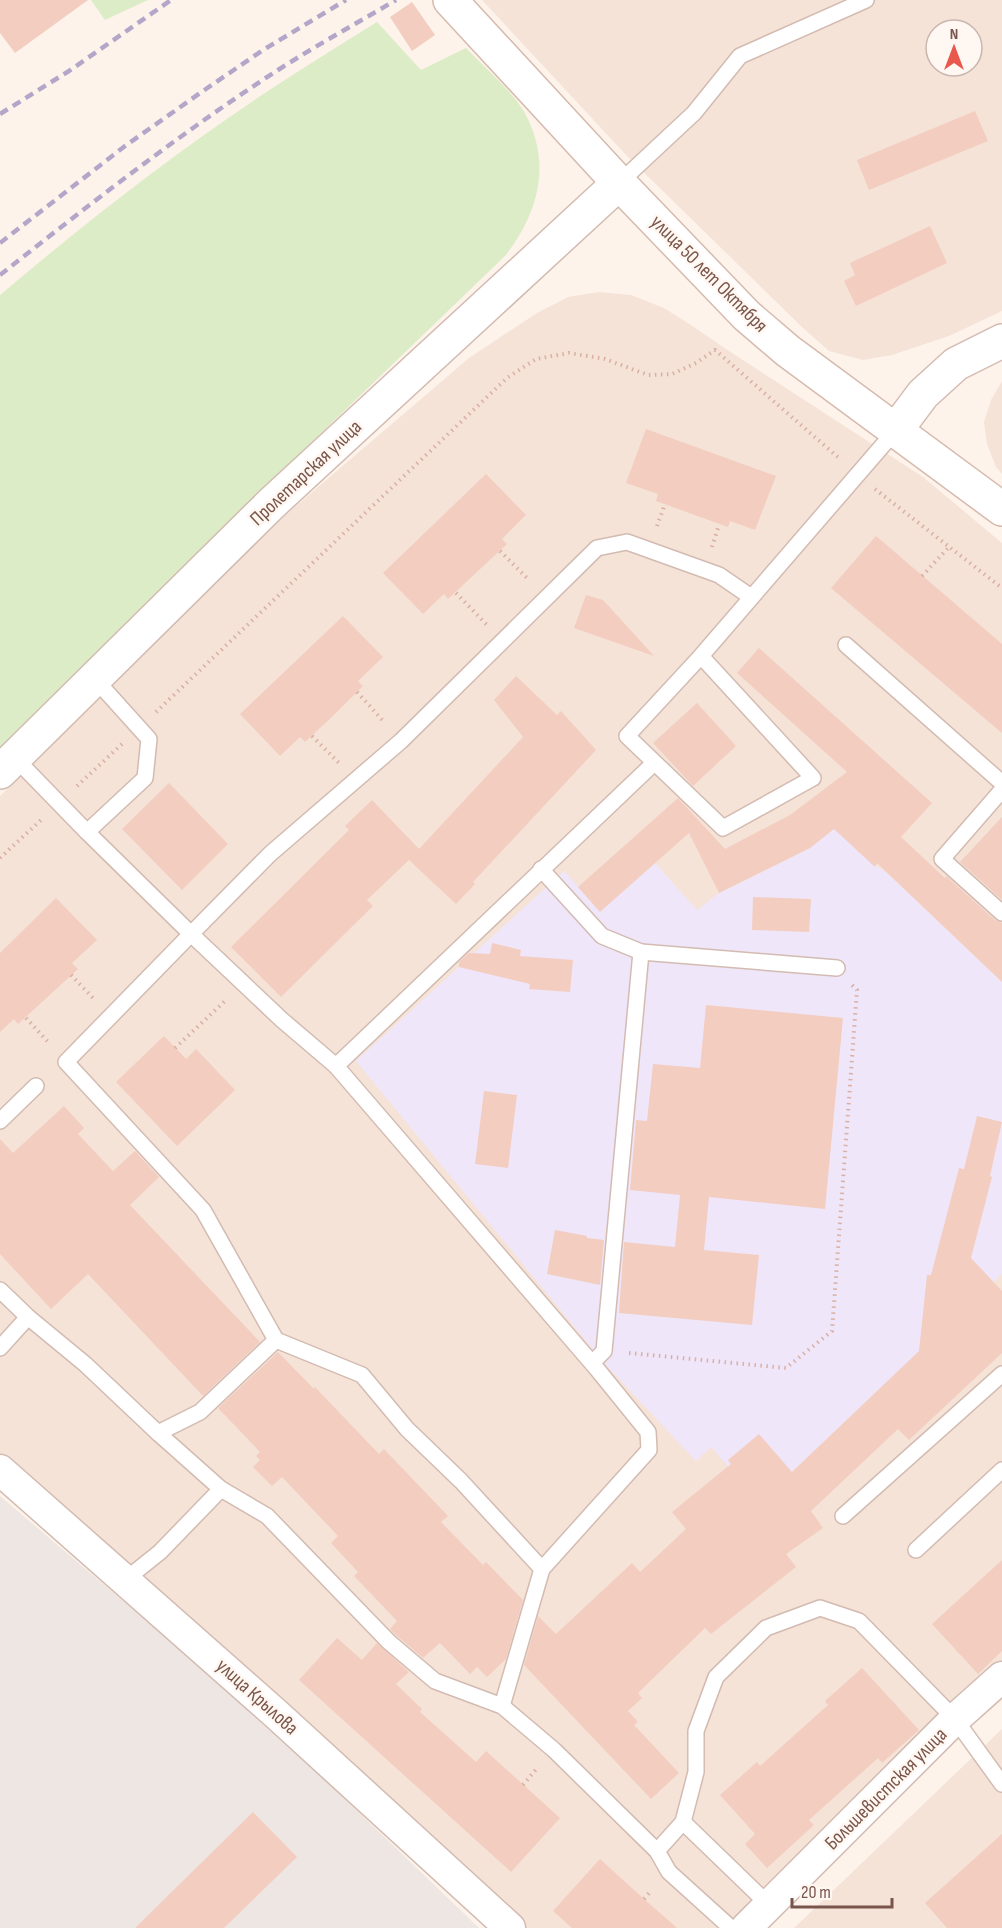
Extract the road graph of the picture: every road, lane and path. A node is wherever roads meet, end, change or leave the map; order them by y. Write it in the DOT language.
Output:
graph roads {
  1 [pos="450,0"];
  2 [pos="866,0"];
  3 [pos="619,183"];
  4 [pos="1002,340"];
  5 [pos="715,350"];
  6 [pos="896,430"];
  7 [pos="1002,509"];
  8 [pos="950,547"];
  9 [pos="500,551"];
  10 [pos="922,576"];
  11 [pos="456,593"];
  12 [pos="751,597"];
  13 [pos="547,598"];
  14 [pos="503,640"];
  15 [pos="846,645"];
  16 [pos="700,656"];
  17 [pos="95,679"];
  18 [pos="357,692"];
  19 [pos="138,728"];
  20 [pos="312,736"];
  21 [pos="401,741"];
  22 [pos="654,763"];
  23 [pos="8,765"];
  24 [pos="357,781"];
  25 [pos="1002,783"];
  26 [pos="1002,790"];
  27 [pos="59,802"];
  28 [pos="87,832"];
  29 [pos="0,858"];
  30 [pos="541,869"];
  31 [pos="1002,913"];
  32 [pos="191,934"];
  33 [pos="641,952"];
  34 [pos="837,968"];
  35 [pos="71,975"];
  36 [pos="243,983"];
  37 [pos="111,1016"];
  38 [pos="26,1018"];
  39 [pos="175,1048"];
  40 [pos="66,1062"];
  41 [pos="336,1066"];
  42 [pos="36,1086"];
  43 [pos="0,1121"];
  44 [pos="0,1290"];
  45 [pos="28,1317"];
  46 [pos="276,1340"];
  47 [pos="0,1348"];
  48 [pos="604,1351"];
  49 [pos="592,1363"];
  50 [pos="1002,1374"];
  51 [pos="158,1433"];
  52 [pos="0,1470"];
  53 [pos="1002,1470"];
  54 [pos="222,1489"];
  55 [pos="843,1516"];
  56 [pos="916,1550"];
  57 [pos="542,1569"];
  58 [pos="125,1580"];
  59 [pos="1002,1677"];
  60 [pos="502,1706"];
  61 [pos="955,1719"];
  62 [pos="1002,1784"];
  63 [pos="683,1822"];
  64 [pos="657,1851"];
  65 [pos="769,1905"];
  66 [pos="510,1928"];
  67 [pos="731,1928"];
  68 [pos="746,1928"];
  1 -- 3 [label="street, улица 50 лет Октября"];
  2 -- 3 [label="lane"];
  3 -- 6 [label="street, улица 50 лет Октября"];
  3 -- 17 [label="street, Пролетарская улица"];
  4 -- 6 [label="street"];
  5 -- 19 [label="path"];
  6 -- 7 [label="street, улица 50 лет Октября"];
  6 -- 12 [label="lane"];
  8 -- 10 [label="path"];
  9 -- 13 [label="path"];
  11 -- 14 [label="path"];
  12 -- 13 [label="lane"];
  12 -- 16 [label="lane"];
  13 -- 14 [label="lane"];
  14 -- 21 [label="lane"];
  15 -- 25 [label="lane"];
  16 -- 22 [label="lane"];
  16 -- 22 [label="lane"];
  17 -- 19 [label="lane"];
  17 -- 23 [label="street, Пролетарская улица"];
  18 -- 21 [label="path"];
  19 -- 27 [label="path"];
  19 -- 28 [label="lane"];
  20 -- 24 [label="path"];
  21 -- 24 [label="lane"];
  22 -- 30 [label="lane"];
  23 -- 27 [label="lane"];
  24 -- 32 [label="lane"];
  26 -- 31 [label="lane"];
  27 -- 28 [label="lane"];
  27 -- 29 [label="path"];
  28 -- 32 [label="lane"];
  30 -- 33 [label="lane"];
  30 -- 41 [label="lane"];
  32 -- 36 [label="lane"];
  32 -- 37 [label="lane"];
  33 -- 34 [label="lane"];
  33 -- 48 [label="lane"];
  34 -- 48 [label="path"];
  35 -- 37 [label="path"];
  36 -- 39 [label="path"];
  36 -- 41 [label="lane"];
  37 -- 40 [label="lane"];
  38 -- 40 [label="path"];
  40 -- 46 [label="lane"];
  41 -- 49 [label="lane"];
  42 -- 43 [label="lane"];
  44 -- 45 [label="lane"];
  45 -- 47 [label="lane"];
  45 -- 51 [label="lane"];
  46 -- 51 [label="lane"];
  46 -- 57 [label="lane"];
  48 -- 49 [label="lane"];
  49 -- 57 [label="lane"];
  50 -- 55 [label="lane"];
  51 -- 54 [label="lane"];
  52 -- 58 [label="street, улица Крылова"];
  53 -- 56 [label="lane"];
  54 -- 58 [label="lane"];
  54 -- 60 [label="lane"];
  57 -- 60 [label="lane"];
  58 -- 66 [label="street, улица Крылова"];
  59 -- 61 [label="street, Большевистская улица"];
  60 -- 64 [label="lane"];
  61 -- 62 [label="lane"];
  61 -- 63 [label="lane"];
  61 -- 65 [label="street, Большевистская улица"];
  63 -- 64 [label="lane"];
  63 -- 65 [label="lane"];
  64 -- 67 [label="lane"];
  65 -- 68 [label="street, Большевистская улица"];
}
